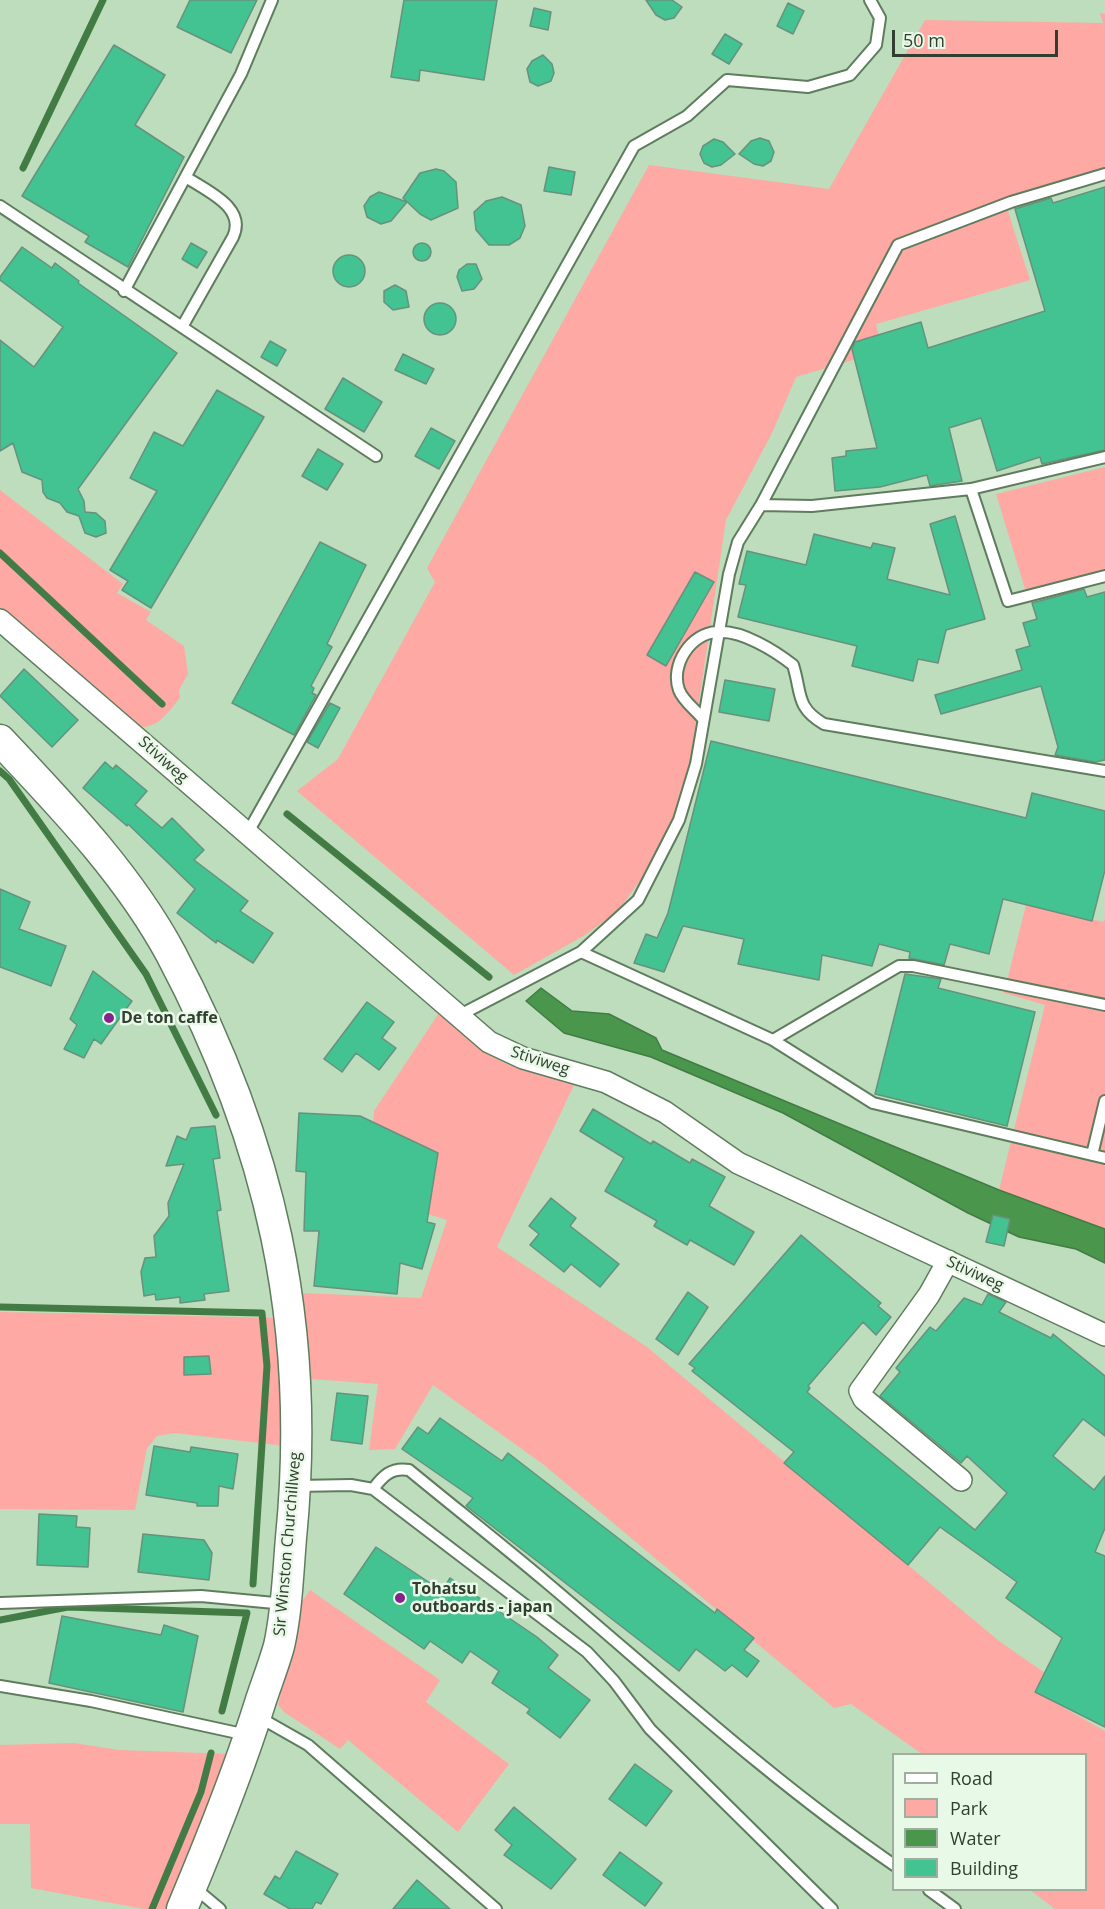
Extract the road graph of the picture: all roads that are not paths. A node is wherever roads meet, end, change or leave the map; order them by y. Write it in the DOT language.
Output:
graph roads {
  1 [pos="272,0"];
  2 [pos="870,0"];
  3 [pos="1105,174"];
  4 [pos="186,177"];
  5 [pos="0,206"];
  6 [pos="124,291"];
  7 [pos="182,327"];
  8 [pos="376,456"];
  9 [pos="1105,457"];
  10 [pos="971,489"];
  11 [pos="761,505"];
  12 [pos="1105,576"];
  13 [pos="0,620"];
  14 [pos="717,632"];
  15 [pos="703,719"];
  16 [pos="0,740"];
  17 [pos="1105,771"];
  18 [pos="247,835"];
  19 [pos="581,952"];
  20 [pos="1105,1005"];
  21 [pos="460,1015"];
  22 [pos="773,1040"];
  23 [pos="1105,1101"];
  24 [pos="1092,1155"];
  25 [pos="1105,1158"];
  26 [pos="948,1261"];
  27 [pos="1105,1335"];
  28 [pos="961,1480"];
  29 [pos="296,1486"];
  30 [pos="373,1489"];
  31 [pos="0,1603"];
  32 [pos="285,1604"];
  33 [pos="0,1686"];
  34 [pos="253,1725"];
  35 [pos="892,1864"];
  36 [pos="929,1891"];
  37 [pos="187,1897"];
  38 [pos="220,1909"];
  39 [pos="496,1909"];
  40 [pos="832,1909"];
  41 [pos="956,1909"];
  1 -- 4 [label="lane"];
  2 -- 18 [label="lane"];
  3 -- 11 [label="lane"];
  4 -- 6 [label="lane"];
  4 -- 7 [label="lane"];
  5 -- 6 [label="lane"];
  6 -- 7 [label="lane"];
  7 -- 8 [label="lane"];
  9 -- 10 [label="lane"];
  10 -- 11 [label="lane"];
  10 -- 12 [label="lane"];
  11 -- 14 [label="lane"];
  13 -- 18 [label="street, Stiviweg"];
  14 -- 15 [label="lane"];
  14 -- 15 [label="lane"];
  14 -- 17 [label="lane"];
  15 -- 19 [label="lane"];
  16 -- 29 [label="street, Sir Winston Churchillweg"];
  18 -- 21 [label="street, Stiviweg"];
  19 -- 21 [label="lane"];
  19 -- 22 [label="lane"];
  20 -- 22 [label="lane"];
  21 -- 26 [label="street, Stiviweg"];
  22 -- 24 [label="lane"];
  23 -- 24 [label="lane"];
  24 -- 25 [label="lane"];
  26 -- 27 [label="street, Stiviweg"];
  26 -- 28 [label="street"];
  29 -- 30 [label="lane"];
  29 -- 32 [label="street, Sir Winston Churchillweg"];
  30 -- 35 [label="lane"];
  30 -- 40 [label="lane"];
  31 -- 32 [label="lane"];
  32 -- 34 [label="street, Sir Winston Churchillweg"];
  33 -- 34 [label="lane"];
  34 -- 37 [label="street, Sir Winston Churchillweg"];
  34 -- 39 [label="lane"];
  36 -- 41 [label="lane"];
  37 -- 38 [label="lane"];
}
